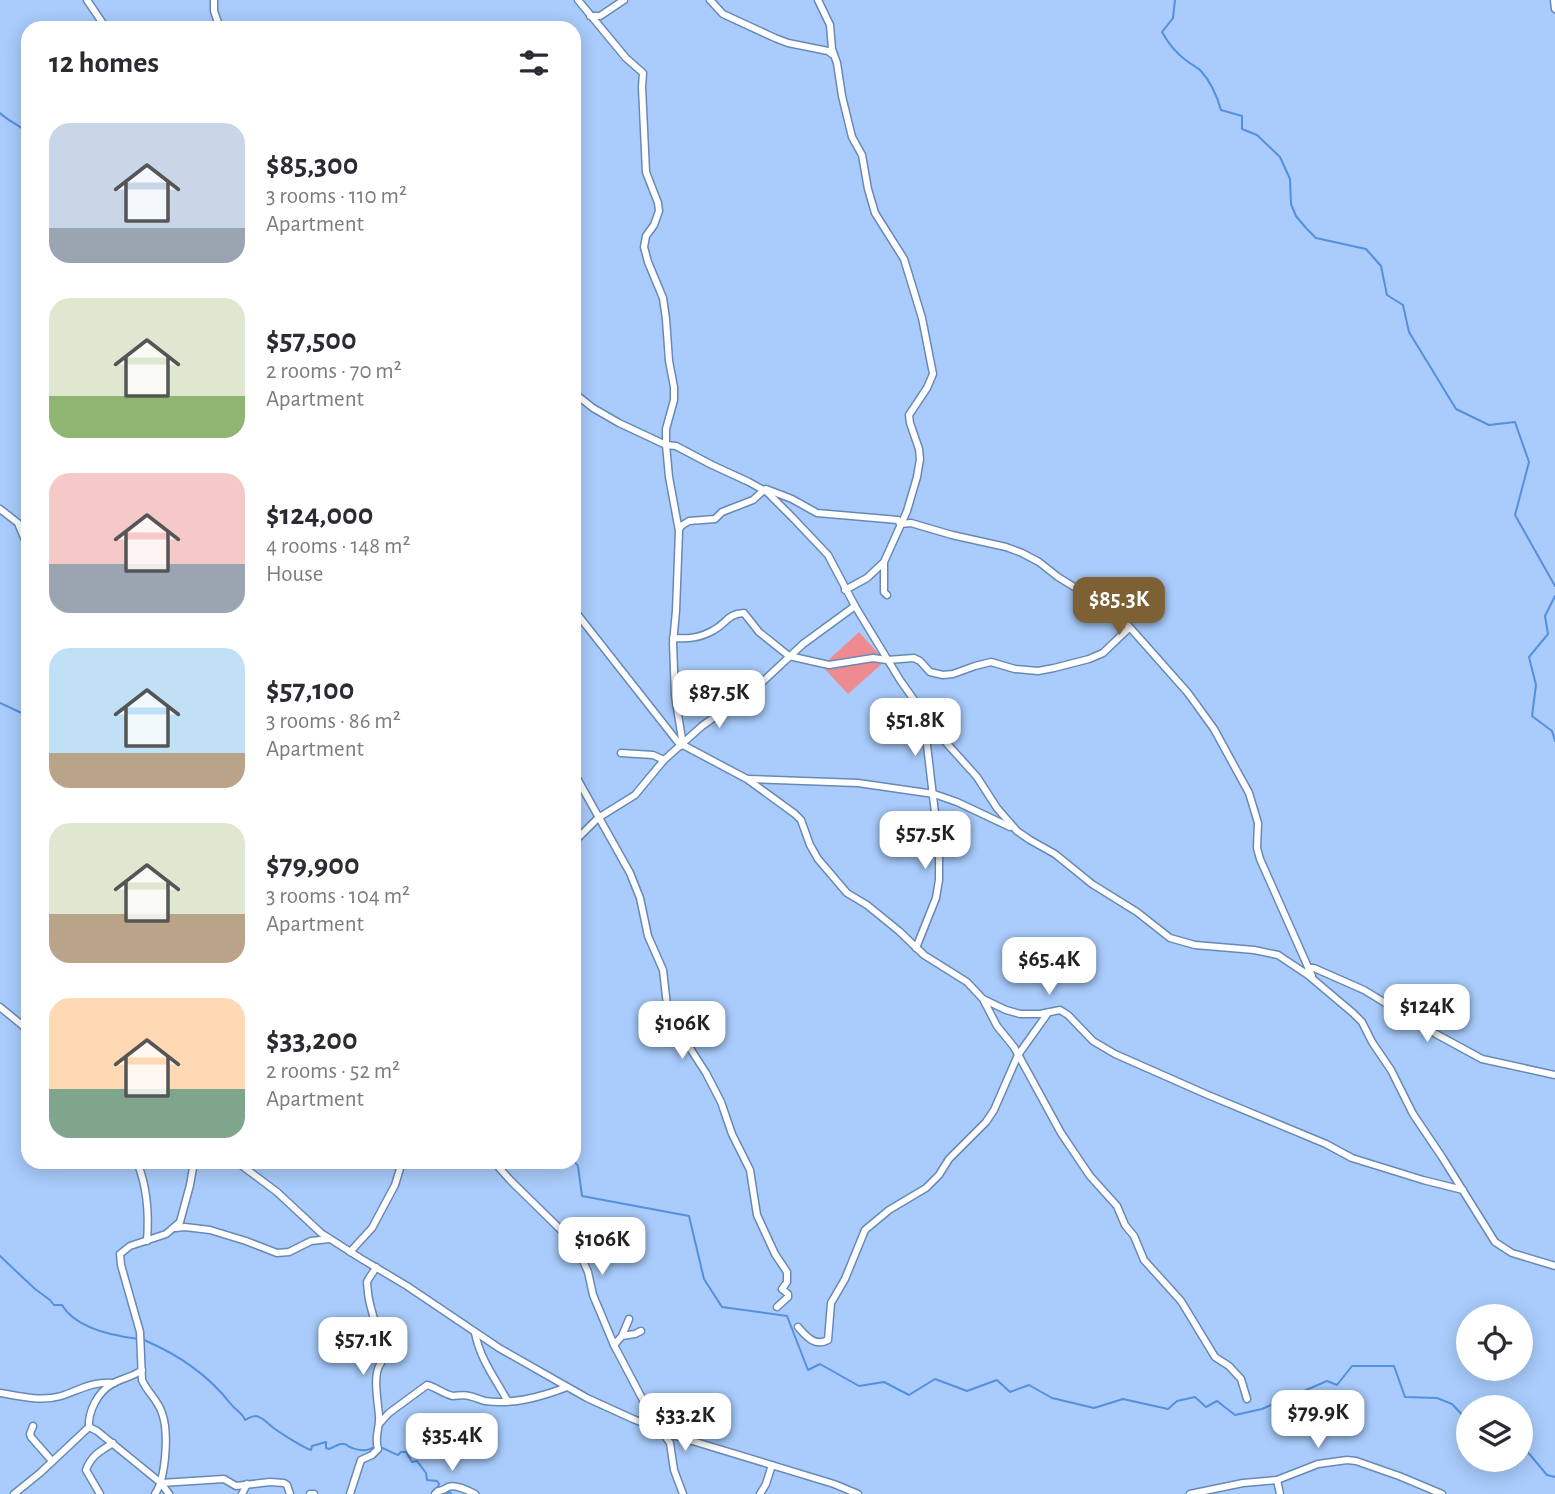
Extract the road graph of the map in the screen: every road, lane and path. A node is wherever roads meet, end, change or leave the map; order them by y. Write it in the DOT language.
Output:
graph roads {
  1 [pos="87,0"];
  2 [pos="214,0"];
  3 [pos="578,0"];
  4 [pos="624,0"];
  5 [pos="710,0"];
  6 [pos="818,0"];
  7 [pos="1554,0"];
  8 [pos="1555,9"];
  9 [pos="590,16"];
  10 [pos="101,21"];
  11 [pos="218,21"];
  12 [pos="834,55"];
  13 [pos="581,398"];
  14 [pos="666,445"];
  15 [pos="755,485"];
  16 [pos="764,490"];
  17 [pos="0,509"];
  18 [pos="900,524"];
  19 [pos="21,530"];
  20 [pos="679,530"];
  21 [pos="884,562"];
  22 [pos="845,590"];
  23 [pos="887,595"];
  24 [pos="855,606"];
  25 [pos="581,619"];
  26 [pos="1129,628"];
  27 [pos="673,638"];
  28 [pos="789,656"];
  29 [pos="887,660"];
  30 [pos="924,718"];
  31 [pos="682,745"];
  32 [pos="621,753"];
  33 [pos="664,760"];
  34 [pos="747,779"];
  35 [pos="581,786"];
  36 [pos="934,794"];
  37 [pos="598,818"];
  38 [pos="1014,828"];
  39 [pos="581,835"];
  40 [pos="916,947"];
  41 [pos="1308,968"];
  42 [pos="1315,981"];
  43 [pos="983,999"];
  44 [pos="0,1007"];
  45 [pos="1048,1013"];
  46 [pos="21,1024"];
  47 [pos="1018,1055"];
  48 [pos="1555,1076"];
  49 [pos="140,1169"];
  50 [pos="192,1169"];
  51 [pos="246,1169"];
  52 [pos="400,1169"];
  53 [pos="500,1169"];
  54 [pos="1464,1190"];
  55 [pos="171,1230"];
  56 [pos="331,1239"];
  57 [pos="147,1241"];
  58 [pos="350,1252"];
  59 [pos="1555,1266"];
  60 [pos="376,1267"];
  61 [pos="777,1307"];
  62 [pos="629,1319"];
  63 [pos="798,1327"];
  64 [pos="641,1331"];
  65 [pos="475,1333"];
  66 [pos="622,1336"];
  67 [pos="614,1345"];
  68 [pos="142,1370"];
  69 [pos="114,1383"];
  70 [pos="567,1387"];
  71 [pos="0,1394"];
  72 [pos="1247,1399"];
  73 [pos="507,1400"];
  74 [pos="379,1425"];
  75 [pos="33,1426"];
  76 [pos="89,1427"];
  77 [pos="659,1429"];
  78 [pos="113,1443"];
  79 [pos="52,1461"];
  80 [pos="772,1465"];
  81 [pos="1277,1480"];
  82 [pos="160,1483"];
  83 [pos="247,1484"];
  84 [pos="1211,1492"];
  85 [pos="14,1494"];
  86 [pos="100,1494"];
  87 [pos="155,1494"];
  88 [pos="169,1494"];
  89 [pos="242,1494"];
  90 [pos="290,1494"];
  91 [pos="350,1494"];
  92 [pos="435,1494"];
  93 [pos="475,1494"];
  94 [pos="683,1494"];
  95 [pos="760,1494"];
  96 [pos="858,1494"];
  97 [pos="1190,1494"];
  98 [pos="1280,1494"];
  99 [pos="1442,1494"];
  1 -- 10 [label="street"];
  2 -- 11 [label="street"];
  3 -- 9 [label="street"];
  4 -- 9 [label="street"];
  5 -- 12 [label="street"];
  6 -- 12 [label="street"];
  7 -- 8 [label="street"];
  9 -- 14 [label="street"];
  12 -- 18 [label="street"];
  13 -- 14 [label="street"];
  14 -- 15 [label="street"];
  14 -- 20 [label="street"];
  15 -- 16 [label="street"];
  15 -- 18 [label="street"];
  16 -- 20 [label="street"];
  16 -- 22 [label="street"];
  17 -- 19 [label="street"];
  18 -- 21 [label="street"];
  18 -- 26 [label="street"];
  20 -- 27 [label="street"];
  21 -- 22 [label="street"];
  21 -- 23 [label="street"];
  22 -- 24 [label="street"];
  24 -- 28 [label="street"];
  24 -- 29 [label="street"];
  25 -- 31 [label="street"];
  26 -- 29 [label="street"];
  26 -- 41 [label="street"];
  27 -- 28 [label="street"];
  27 -- 31 [label="street"];
  28 -- 29 [label="street"];
  28 -- 31 [label="street"];
  29 -- 30 [label="street"];
  30 -- 36 [label="street"];
  30 -- 38 [label="street"];
  31 -- 33 [label="street"];
  31 -- 34 [label="street"];
  32 -- 33 [label="street"];
  33 -- 37 [label="street"];
  34 -- 36 [label="street"];
  34 -- 40 [label="street"];
  35 -- 37 [label="street"];
  36 -- 38 [label="street"];
  36 -- 40 [label="street"];
  37 -- 39 [label="street"];
  37 -- 61 [label="street"];
  38 -- 42 [label="street"];
  40 -- 43 [label="street"];
  41 -- 42 [label="street"];
  41 -- 48 [label="street"];
  42 -- 54 [label="street"];
  43 -- 45 [label="street"];
  43 -- 47 [label="street"];
  44 -- 46 [label="street"];
  45 -- 47 [label="street"];
  45 -- 54 [label="street"];
  47 -- 63 [label="street"];
  47 -- 72 [label="street"];
  49 -- 57 [label="street"];
  50 -- 55 [label="street"];
  51 -- 56 [label="street"];
  52 -- 58 [label="street"];
  53 -- 67 [label="street"];
  54 -- 59 [label="street"];
  55 -- 56 [label="street"];
  55 -- 57 [label="street"];
  56 -- 58 [label="street"];
  57 -- 68 [label="street"];
  58 -- 60 [label="street"];
  60 -- 65 [label="street"];
  60 -- 74 [label="street"];
  62 -- 66 [label="street"];
  64 -- 66 [label="street"];
  65 -- 70 [label="street"];
  65 -- 73 [label="street"];
  66 -- 67 [label="street"];
  67 -- 77 [label="street"];
  68 -- 69 [label="street"];
  68 -- 82 [label="street"];
  69 -- 71 [label="street"];
  69 -- 76 [label="street"];
  70 -- 73 [label="street"];
  70 -- 77 [label="street"];
  73 -- 74 [label="street"];
  74 -- 91 [label="street"];
  75 -- 79 [label="street"];
  76 -- 78 [label="street"];
  76 -- 79 [label="street"];
  77 -- 80 [label="street"];
  77 -- 94 [label="street"];
  78 -- 82 [label="street"];
  78 -- 86 [label="street"];
  79 -- 85 [label="street"];
  80 -- 95 [label="street"];
  80 -- 96 [label="street"];
  81 -- 84 [label="street"];
  81 -- 98 [label="street"];
  81 -- 99 [label="street"];
  82 -- 83 [label="street"];
  82 -- 87 [label="street"];
  82 -- 88 [label="street"];
  83 -- 89 [label="street"];
  83 -- 90 [label="street"];
  84 -- 97 [label="street"];
  92 -- 93 [label="street"];
}
